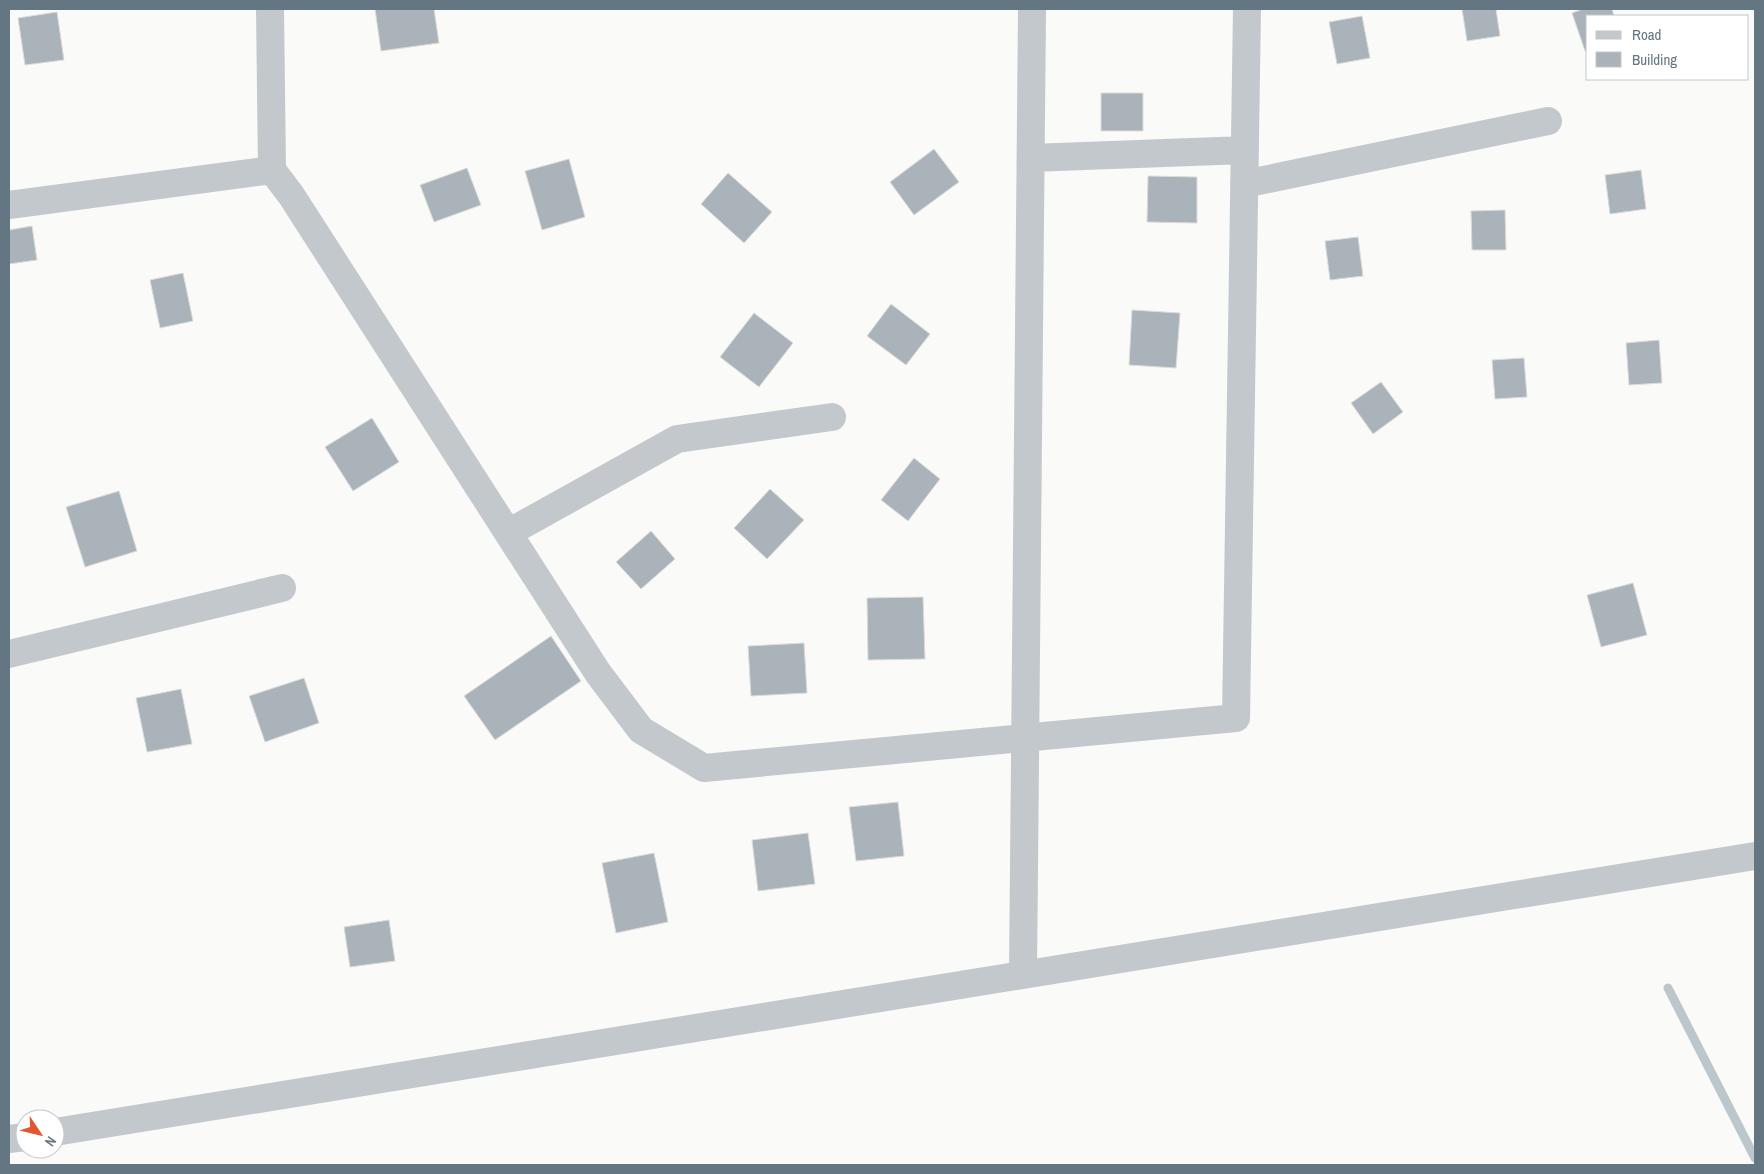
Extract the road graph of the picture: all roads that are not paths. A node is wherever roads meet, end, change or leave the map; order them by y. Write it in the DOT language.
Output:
graph roads {
  1 [pos="270,9"];
  2 [pos="1032,9"];
  3 [pos="1247,9"];
  4 [pos="1548,121"];
  5 [pos="1245,150"];
  6 [pos="1031,158"];
  7 [pos="272,170"];
  8 [pos="1244,184"];
  9 [pos="9,205"];
  10 [pos="832,417"];
  11 [pos="508,533"];
  12 [pos="282,588"];
  13 [pos="9,654"];
  14 [pos="1026,739"];
  15 [pos="1755,856"];
  16 [pos="1023,974"];
  17 [pos="65,1130"];
  1 -- 7 [label="street"];
  2 -- 6 [label="street"];
  3 -- 5 [label="street"];
  4 -- 8 [label="street"];
  5 -- 6 [label="street"];
  5 -- 8 [label="street"];
  6 -- 14 [label="street"];
  7 -- 9 [label="street"];
  7 -- 11 [label="street"];
  8 -- 14 [label="street"];
  10 -- 11 [label="street"];
  11 -- 14 [label="street"];
  12 -- 13 [label="street"];
  14 -- 16 [label="street"];
  15 -- 16 [label="street"];
  16 -- 17 [label="street"];
}
